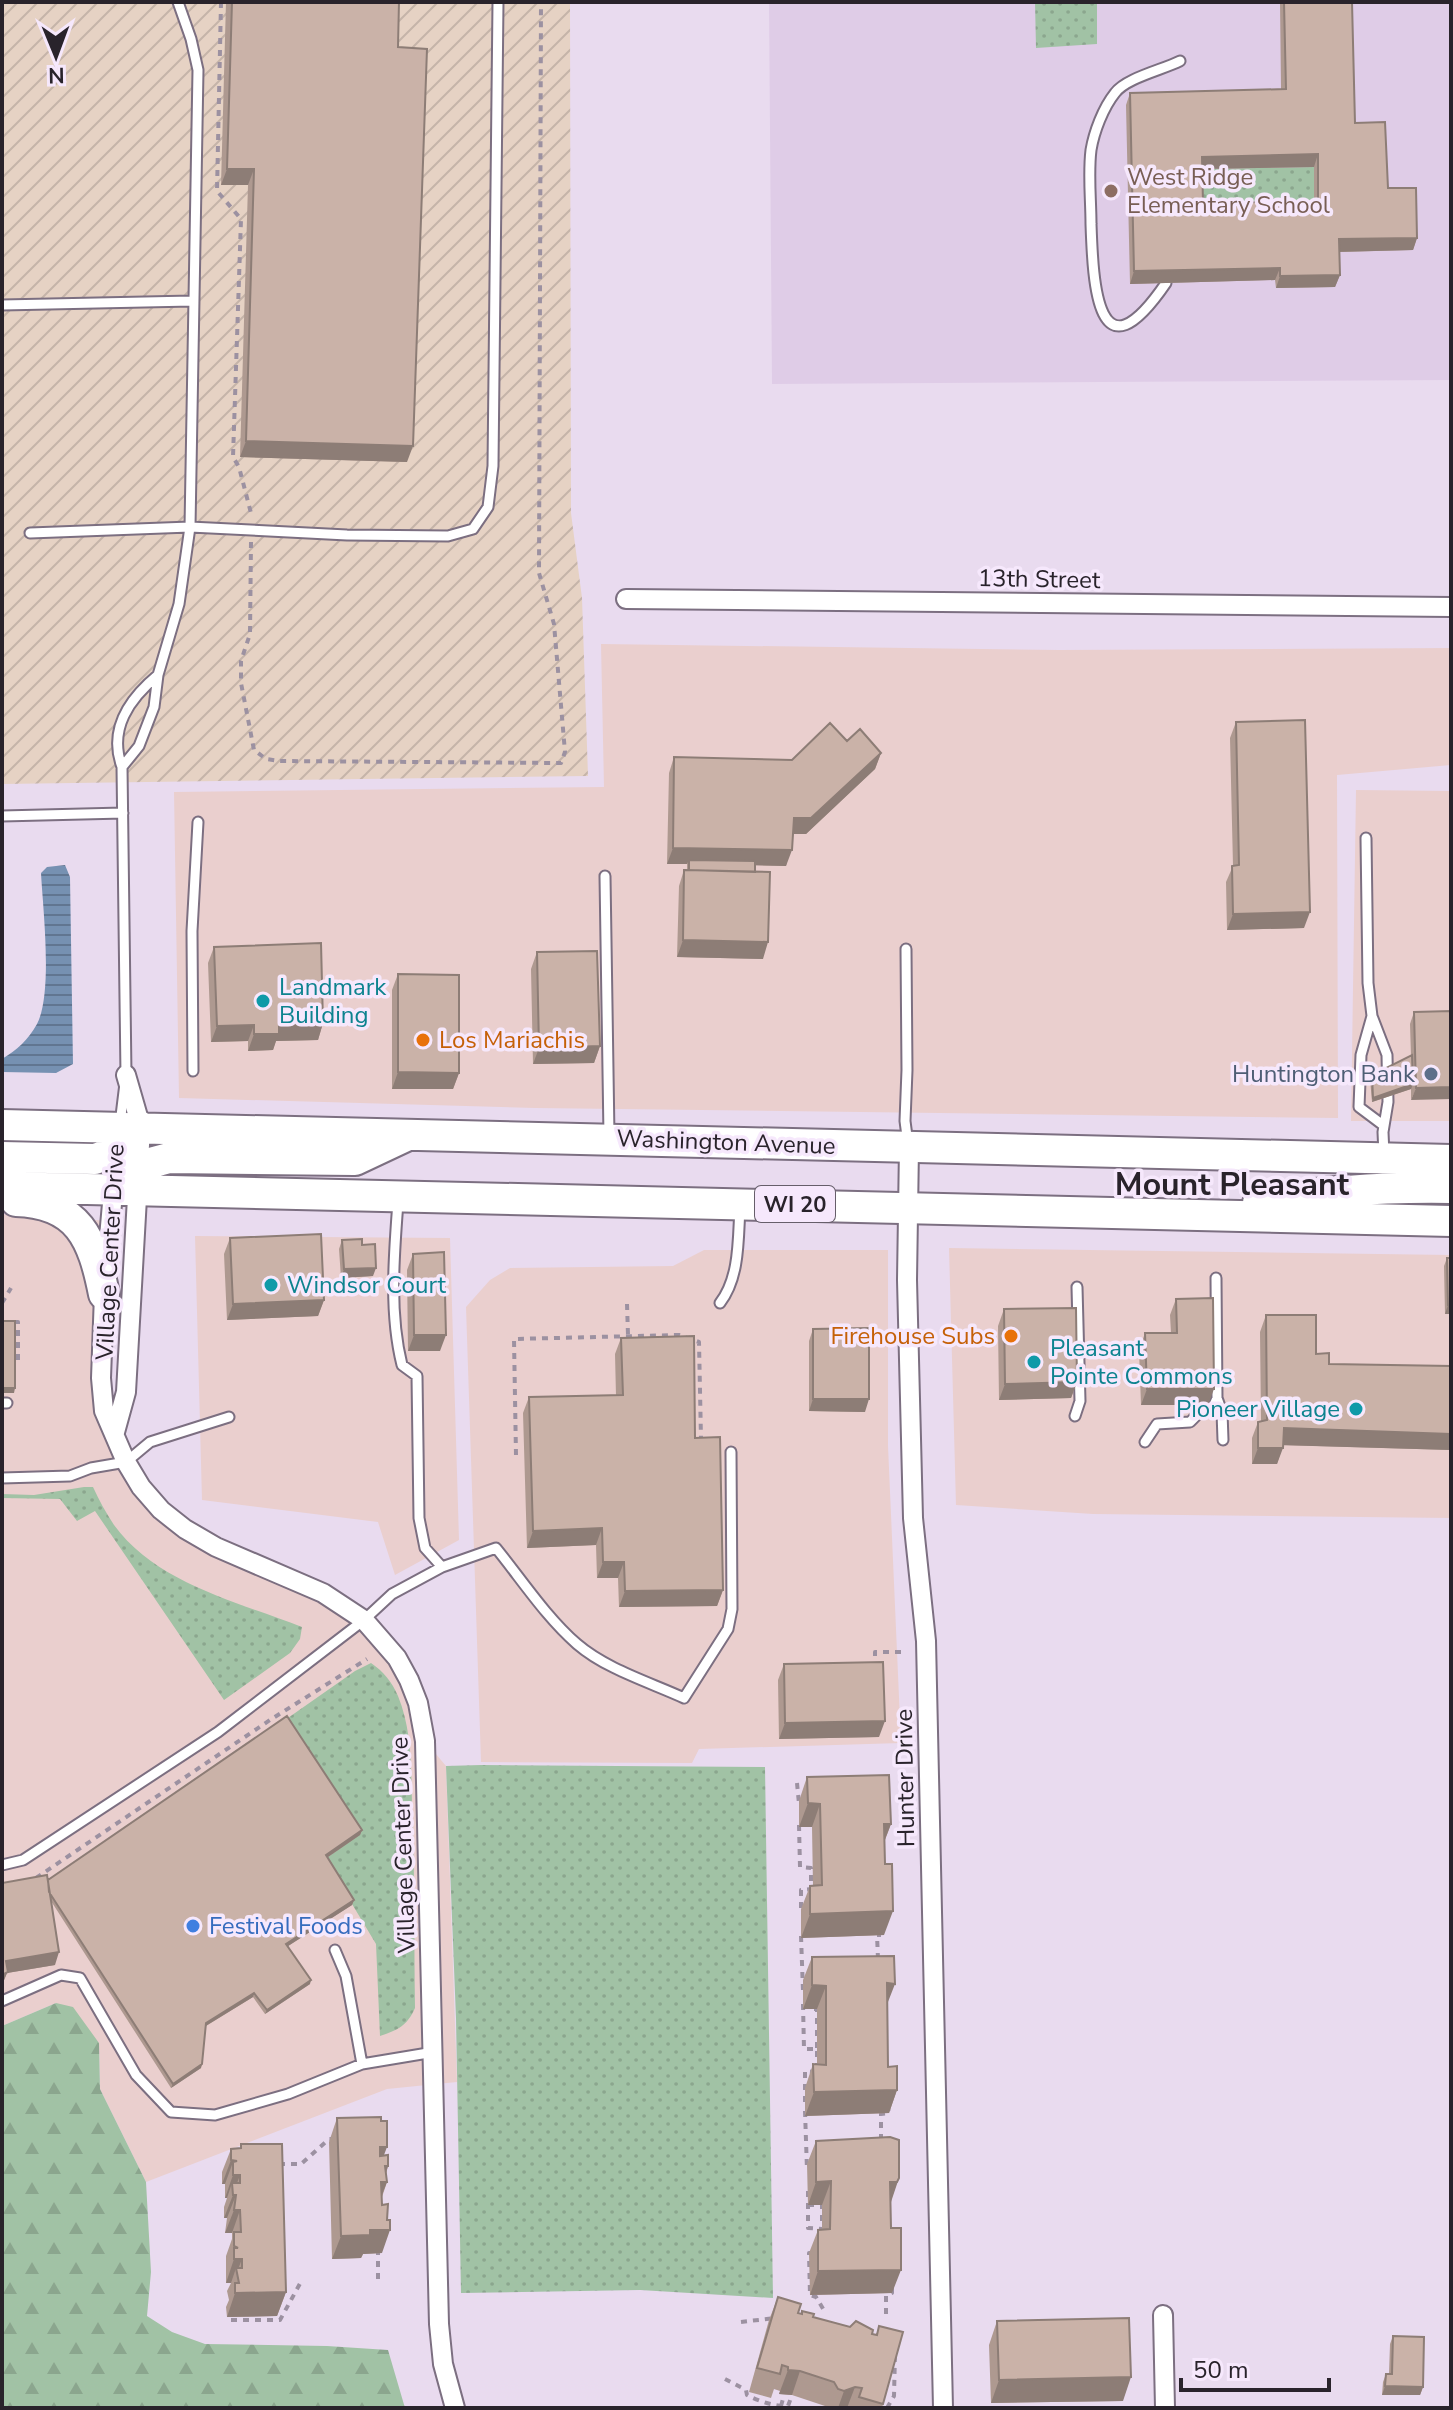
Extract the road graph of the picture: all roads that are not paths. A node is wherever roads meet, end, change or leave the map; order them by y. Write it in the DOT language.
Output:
graph roads {
  1 [pos="178,2"];
  2 [pos="498,2"];
  3 [pos="1180,61"];
  4 [pos="1166,283"];
  5 [pos="192,301"];
  6 [pos="2,305"];
  7 [pos="190,527"];
  8 [pos="30,533"];
  9 [pos="626,599"];
  10 [pos="1451,607"];
  11 [pos="158,675"];
  12 [pos="122,767"];
  13 [pos="123,813"];
  14 [pos="2,816"];
  15 [pos="198,822"];
  16 [pos="1366,838"];
  17 [pos="605,876"];
  18 [pos="906,949"];
  19 [pos="1372,1016"];
  20 [pos="193,1071"];
  21 [pos="126,1075"];
  22 [pos="2,1125"];
  23 [pos="1383,1125"];
  24 [pos="609,1139"];
  25 [pos="909,1147"];
  26 [pos="2,1157"];
  27 [pos="1384,1158"];
  28 [pos="128,1159"];
  29 [pos="1451,1160"];
  30 [pos="2,1187"];
  31 [pos="1451,1188"];
  32 [pos="398,1196"];
  33 [pos="2,1201"];
  34 [pos="740,1203"];
  35 [pos="908,1207"];
  36 [pos="1201,1215"];
  37 [pos="1451,1221"];
  38 [pos="1216,1278"];
  39 [pos="1077,1287"];
  40 [pos="104,1294"];
  41 [pos="720,1303"];
  42 [pos="1217,1398"];
  43 [pos="1075,1416"];
  44 [pos="229,1417"];
  45 [pos="115,1432"];
  46 [pos="1223,1440"];
  47 [pos="1145,1442"];
  48 [pos="731,1452"];
  49 [pos="126,1462"];
  50 [pos="2,1478"];
  51 [pos="442,1567"];
  52 [pos="364,1620"];
  53 [pos="2,1865"];
  54 [pos="335,1950"];
  55 [pos="2,2001"];
  56 [pos="434,2052"];
  57 [pos="362,2064"];
  58 [pos="1163,2315"];
  59 [pos="455,2408"];
  60 [pos="943,2408"];
  61 [pos="1165,2408"];
  1 -- 5 [label="lane"];
  2 -- 7 [label="lane"];
  3 -- 4 [label="lane"];
  5 -- 6 [label="lane"];
  5 -- 7 [label="lane"];
  7 -- 8 [label="lane"];
  7 -- 11 [label="lane"];
  9 -- 10 [label="street, 13th Street"];
  11 -- 12 [label="lane"];
  11 -- 12 [label="lane"];
  12 -- 13 [label="lane"];
  13 -- 14 [label="lane"];
  13 -- 21 [label="lane"];
  15 -- 20 [label="lane"];
  16 -- 19 [label="lane"];
  17 -- 24 [label="lane"];
  18 -- 25 [label="lane"];
  19 -- 23 [label="lane"];
  19 -- 23 [label="lane"];
  21 -- 28 [label="street, Village Center Drive"];
  22 -- 28 [label="main road, Washington Avenue / WI 20"];
  23 -- 27 [label="lane"];
  24 -- 25 [label="main road, Washington Avenue / WI 20"];
  24 -- 28 [label="main road, Washington Avenue / WI 20"];
  25 -- 27 [label="main road, Washington Avenue / WI 20"];
  25 -- 35 [label="street, Hunter Drive"];
  26 -- 28 [label="main road"];
  27 -- 29 [label="main road, Washington Avenue / WI 20"];
  28 -- 30 [label="main road, Washington Avenue / WI 20"];
  28 -- 32 [label="main road, Washington Avenue / WI 20"];
  28 -- 40 [label="street, Village Center Drive"];
  28 -- 45 [label="street, Village Center Drive"];
  31 -- 36 [label="main road"];
  32 -- 34 [label="main road, Washington Avenue / WI 20"];
  32 -- 51 [label="lane"];
  33 -- 40 [label="main road"];
  34 -- 35 [label="main road, Washington Avenue / WI 20"];
  34 -- 41 [label="lane"];
  35 -- 36 [label="main road, Washington Avenue / WI 20"];
  35 -- 60 [label="street, Hunter Drive"];
  36 -- 37 [label="main road, Washington Avenue / WI 20"];
  38 -- 42 [label="lane"];
  39 -- 43 [label="lane"];
  40 -- 45 [label="street, Village Center Drive"];
  42 -- 46 [label="lane"];
  42 -- 47 [label="lane"];
  44 -- 49 [label="lane"];
  45 -- 49 [label="street, Village Center Drive"];
  48 -- 51 [label="lane"];
  49 -- 50 [label="lane"];
  49 -- 52 [label="street, Village Center Drive"];
  51 -- 52 [label="lane"];
  52 -- 53 [label="lane"];
  52 -- 56 [label="street, Village Center Drive"];
  54 -- 57 [label="lane"];
  55 -- 57 [label="lane"];
  56 -- 57 [label="lane"];
  56 -- 59 [label="street, Village Center Drive"];
  58 -- 61 [label="street"];
}
